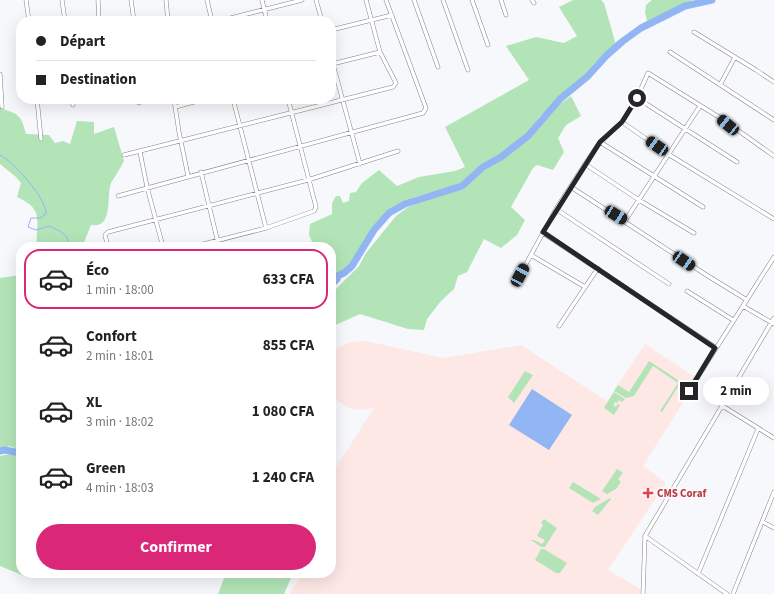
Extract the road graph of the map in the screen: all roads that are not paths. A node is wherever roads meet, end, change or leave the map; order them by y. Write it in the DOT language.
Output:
graph roads {
  1 [pos="26,0"];
  2 [pos="62,0"];
  3 [pos="98,0"];
  4 [pos="131,0"];
  5 [pos="166,0"];
  6 [pos="207,0"];
  7 [pos="262,0"];
  8 [pos="302,0"];
  9 [pos="316,0"];
  10 [pos="366,0"];
  11 [pos="386,0"];
  12 [pos="414,0"];
  13 [pos="443,0"];
  14 [pos="472,0"];
  15 [pos="501,0"];
  16 [pos="264,8"];
  17 [pos="506,14"];
  18 [pos="392,15"];
  19 [pos="28,16"];
  20 [pos="64,16"];
  21 [pos="99,16"];
  22 [pos="133,16"];
  23 [pos="168,16"];
  24 [pos="211,16"];
  25 [pos="236,16"];
  26 [pos="266,16"];
  27 [pos="321,16"];
  28 [pos="371,21"];
  29 [pos="336,29"];
  30 [pos="694,32"];
  31 [pos="488,45"];
  32 [pos="380,52"];
  33 [pos="670,52"];
  34 [pos="735,57"];
  35 [pos="336,63"];
  36 [pos="438,67"];
  37 [pos="468,70"];
  38 [pos="0,74"];
  39 [pos="0,80"];
  40 [pos="336,80"];
  41 [pos="774,82"];
  42 [pos="720,85"];
  43 [pos="637,98"];
  44 [pos="341,99"];
  45 [pos="336,100"];
  46 [pos="38,104"];
  47 [pos="175,104"];
  48 [pos="186,104"];
  49 [pos="235,104"];
  50 [pos="290,104"];
  51 [pos="322,104"];
  52 [pos="700,106"];
  53 [pos="2,107"];
  54 [pos="175,107"];
  55 [pos="292,112"];
  56 [pos="774,120"];
  57 [pos="622,122"];
  58 [pos="241,125"];
  59 [pos="686,128"];
  60 [pos="352,133"];
  61 [pos="41,139"];
  62 [pos="180,141"];
  63 [pos="600,142"];
  64 [pos="300,147"];
  65 [pos="398,151"];
  66 [pos="140,152"];
  67 [pos="668,154"];
  68 [pos="124,155"];
  69 [pos="774,156"];
  70 [pos="249,160"];
  71 [pos="737,162"];
  72 [pos="360,164"];
  73 [pos="584,164"];
  74 [pos="201,172"];
  75 [pos="188,176"];
  76 [pos="655,176"];
  77 [pos="308,180"];
  78 [pos="147,187"];
  79 [pos="571,187"];
  80 [pos="257,194"];
  81 [pos="118,196"];
  82 [pos="639,200"];
  83 [pos="208,207"];
  84 [pos="703,207"];
  85 [pos="556,209"];
  86 [pos="774,219"];
  87 [pos="156,220"];
  88 [pos="625,221"];
  89 [pos="266,228"];
  90 [pos="543,232"];
  91 [pos="694,233"];
  92 [pos="218,241"];
  93 [pos="106,242"];
  94 [pos="162,242"];
  95 [pos="214,242"];
  96 [pos="531,255"];
  97 [pos="774,257"];
  98 [pos="598,268"];
  99 [pos="520,275"];
  100 [pos="668,284"];
  101 [pos="585,287"];
  102 [pos="687,291"];
  103 [pos="747,300"];
  104 [pos="743,306"];
  105 [pos="774,318"];
  106 [pos="733,320"];
  107 [pos="773,323"];
  108 [pos="559,326"];
  109 [pos="715,348"];
  110 [pos="689,391"];
  111 [pos="721,405"];
  112 [pos="758,429"];
  113 [pos="774,438"];
  114 [pos="774,492"];
  115 [pos="763,522"];
  116 [pos="774,528"];
  117 [pos="645,536"];
  118 [pos="698,574"];
  119 [pos="643,594"];
  120 [pos="727,594"];
  121 [pos="733,594"];
  1 -- 19 [label="street"];
  2 -- 20 [label="street"];
  3 -- 21 [label="street"];
  4 -- 22 [label="street"];
  5 -- 23 [label="street"];
  6 -- 24 [label="street"];
  7 -- 16 [label="street"];
  8 -- 16 [label="street"];
  9 -- 27 [label="street"];
  10 -- 28 [label="street"];
  11 -- 18 [label="street"];
  12 -- 36 [label="street"];
  13 -- 37 [label="street"];
  14 -- 31 [label="street"];
  15 -- 17 [label="street"];
  16 -- 25 [label="street"];
  16 -- 26 [label="street"];
  18 -- 28 [label="street"];
  18 -- 60 [label="street"];
  28 -- 29 [label="street"];
  28 -- 32 [label="street"];
  30 -- 34 [label="street"];
  32 -- 35 [label="street"];
  32 -- 44 [label="street"];
  33 -- 42 [label="street"];
  34 -- 41 [label="street"];
  34 -- 42 [label="street"];
  38 -- 39 [label="street"];
  39 -- 53 [label="street"];
  40 -- 44 [label="street"];
  42 -- 56 [label="street"];
  43 -- 52 [label="street"];
  43 -- 57 [label="street"];
  43 -- 59 [label="street"];
  44 -- 45 [label="street"];
  44 -- 60 [label="street"];
  46 -- 61 [label="street"];
  47 -- 54 [label="street"];
  48 -- 54 [label="street"];
  49 -- 58 [label="street"];
  50 -- 55 [label="street"];
  51 -- 55 [label="street"];
  52 -- 59 [label="street"];
  52 -- 69 [label="street"];
  54 -- 62 [label="street"];
  55 -- 58 [label="street"];
  55 -- 64 [label="street"];
  57 -- 63 [label="street"];
  57 -- 67 [label="street"];
  58 -- 62 [label="street"];
  58 -- 70 [label="street"];
  59 -- 67 [label="street"];
  59 -- 71 [label="street"];
  60 -- 64 [label="street"];
  60 -- 72 [label="street"];
  62 -- 66 [label="street"];
  62 -- 75 [label="street"];
  63 -- 73 [label="street"];
  63 -- 76 [label="street"];
  64 -- 70 [label="street"];
  64 -- 77 [label="street"];
  65 -- 72 [label="street"];
  66 -- 68 [label="street"];
  66 -- 78 [label="street"];
  67 -- 76 [label="street"];
  67 -- 86 [label="street"];
  70 -- 74 [label="street"];
  70 -- 80 [label="street"];
  72 -- 77 [label="street"];
  73 -- 79 [label="street"];
  73 -- 82 [label="street"];
  74 -- 75 [label="street"];
  74 -- 83 [label="street"];
  75 -- 78 [label="street"];
  76 -- 82 [label="street"];
  76 -- 84 [label="street"];
  77 -- 80 [label="street"];
  77 -- 89 [label="street"];
  78 -- 81 [label="street"];
  78 -- 87 [label="street"];
  79 -- 85 [label="street"];
  79 -- 88 [label="street"];
  80 -- 83 [label="street"];
  80 -- 89 [label="street"];
  82 -- 88 [label="street"];
  82 -- 91 [label="street"];
  83 -- 87 [label="street"];
  83 -- 92 [label="street"];
  85 -- 90 [label="street"];
  85 -- 100 [label="street"];
  87 -- 93 [label="street"];
  87 -- 94 [label="street"];
  88 -- 103 [label="street"];
  89 -- 92 [label="street"];
  90 -- 96 [label="street"];
  90 -- 98 [label="street"];
  92 -- 95 [label="street"];
  96 -- 99 [label="street"];
  96 -- 101 [label="street"];
  97 -- 103 [label="street"];
  98 -- 101 [label="street"];
  98 -- 109 [label="street"];
  101 -- 108 [label="street"];
  102 -- 106 [label="street"];
  103 -- 104 [label="street"];
  104 -- 106 [label="street"];
  104 -- 107 [label="street"];
  105 -- 107 [label="street"];
  106 -- 109 [label="street"];
  107 -- 111 [label="street"];
  109 -- 110 [label="street"];
  111 -- 112 [label="street"];
  111 -- 117 [label="street"];
  112 -- 113 [label="street"];
  112 -- 118 [label="street"];
  114 -- 115 [label="street"];
  115 -- 116 [label="street"];
  115 -- 121 [label="street"];
  117 -- 118 [label="street"];
  117 -- 119 [label="street"];
  118 -- 120 [label="street"];
}
